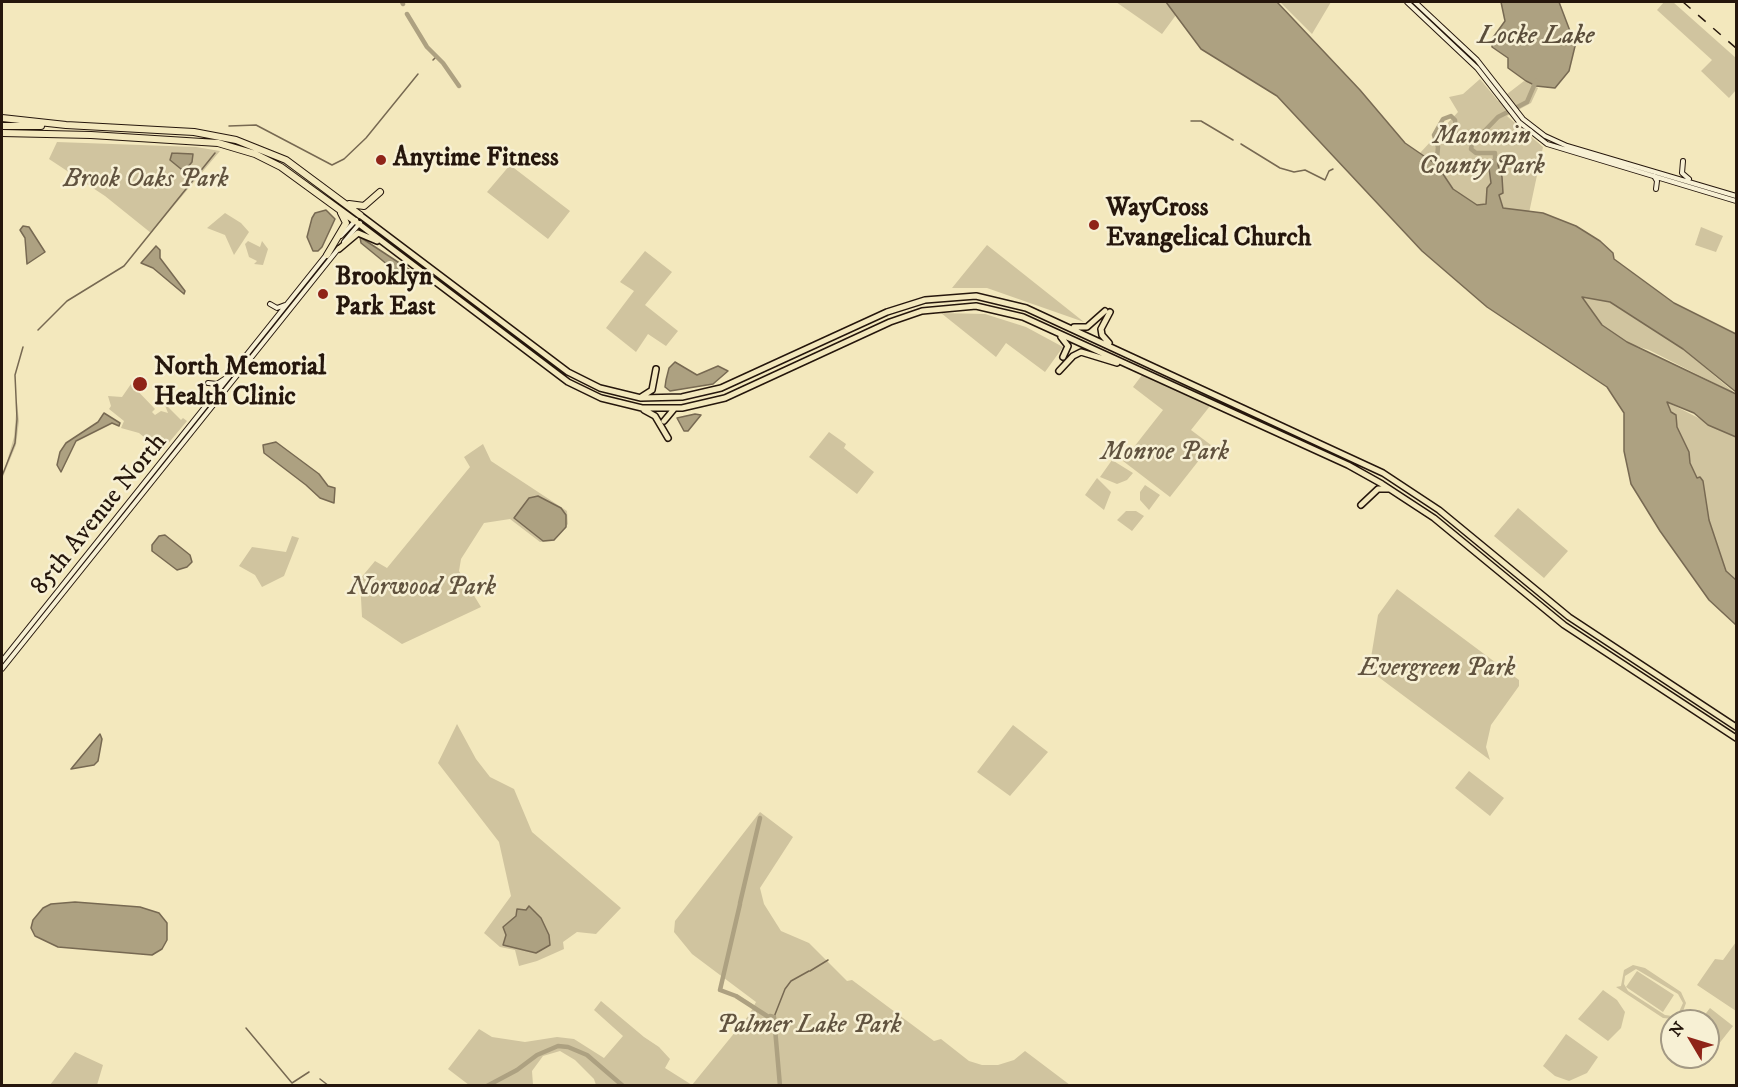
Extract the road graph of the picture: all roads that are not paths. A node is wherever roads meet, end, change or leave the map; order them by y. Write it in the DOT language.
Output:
graph roads {
  1 [pos="1407,2"];
  2 [pos="1415,2"];
  3 [pos="1509,106"];
  4 [pos="1514,112"];
  5 [pos="2,118"];
  6 [pos="66,125"];
  7 [pos="2,126"];
  8 [pos="2,133"];
  9 [pos="1683,161"];
  10 [pos="1650,174"];
  11 [pos="1692,181"];
  12 [pos="1656,189"];
  13 [pos="380,192"];
  14 [pos="1737,196"];
  15 [pos="1737,201"];
  16 [pos="330,202"];
  17 [pos="343,202"];
  18 [pos="362,216"];
  19 [pos="357,222"];
  20 [pos="339,249"];
  21 [pos="394,250"];
  22 [pos="327,255"];
  23 [pos="302,287"];
  24 [pos="270,304"];
  25 [pos="1019,316"];
  26 [pos="1066,325"];
  27 [pos="1115,348"];
  28 [pos="252,349"];
  29 [pos="1063,357"];
  30 [pos="657,369"];
  31 [pos="1138,369"];
  32 [pos="1059,371"];
  33 [pos="208,382"];
  34 [pos="637,397"];
  35 [pos="605,399"];
  36 [pos="674,409"];
  37 [pos="664,421"];
  38 [pos="668,438"];
  39 [pos="1391,489"];
  40 [pos="1361,505"];
  41 [pos="2,661"];
  42 [pos="2,669"];
  43 [pos="1737,727"];
  44 [pos="1737,738"];
  1 -- 3 [label="main road"];
  2 -- 3 [label="main road"];
  3 -- 4 [label="main road"];
  4 -- 10 [label="main road"];
  4 -- 11 [label="main road"];
  5 -- 6 [label="highway"];
  6 -- 7 [label="highway"];
  6 -- 17 [label="highway"];
  8 -- 16 [label="highway"];
  9 -- 11 [label="main road"];
  10 -- 12 [label="main road"];
  10 -- 15 [label="main road"];
  11 -- 14 [label="main road"];
  13 -- 17 [label="highway"];
  16 -- 19 [label="highway"];
  16 -- 22 [label="highway"];
  17 -- 18 [label="highway"];
  18 -- 19 [label="main road, 85th Avenue North"];
  18 -- 34 [label="highway"];
  19 -- 20 [label="main road, 85th Avenue North"];
  19 -- 21 [label="highway"];
  19 -- 22 [label="main road, 85th Avenue North"];
  20 -- 21 [label="highway"];
  20 -- 42 [label="main road, 85th Avenue North"];
  21 -- 35 [label="highway"];
  22 -- 23 [label="main road, 85th Avenue North"];
  23 -- 24 [label="main road"];
  23 -- 28 [label="main road, 85th Avenue North"];
  25 -- 29 [label="highway"];
  25 -- 31 [label="highway"];
  25 -- 36 [label="highway"];
  26 -- 27 [label="highway"];
  26 -- 27 [label="highway"];
  26 -- 34 [label="highway"];
  27 -- 43 [label="highway"];
  28 -- 33 [label="main road"];
  28 -- 41 [label="main road, 85th Avenue North"];
  30 -- 34 [label="highway"];
  31 -- 32 [label="highway"];
  31 -- 39 [label="highway"];
  35 -- 36 [label="highway"];
  35 -- 38 [label="highway"];
  36 -- 37 [label="highway"];
  39 -- 40 [label="highway"];
  39 -- 44 [label="highway"];
}
